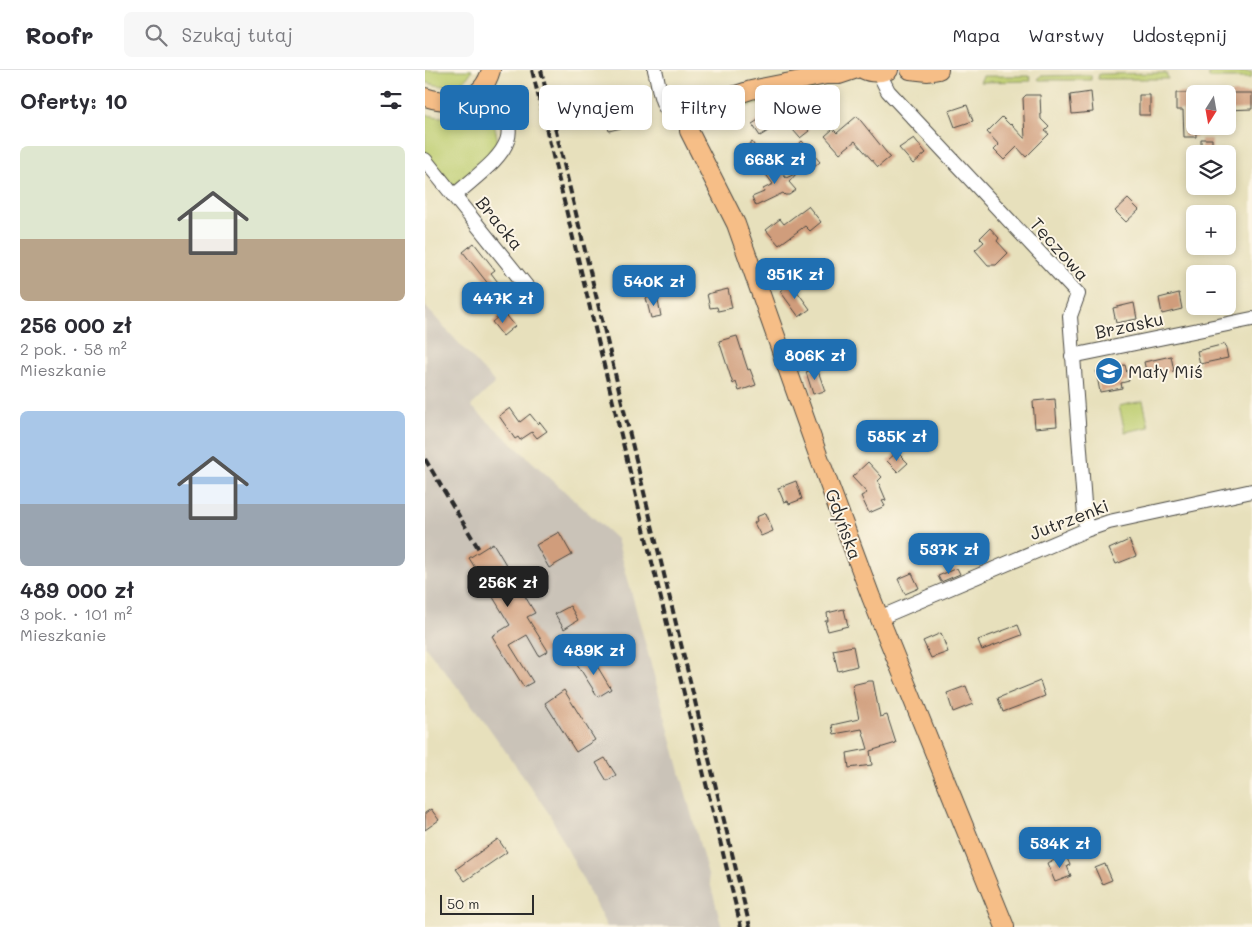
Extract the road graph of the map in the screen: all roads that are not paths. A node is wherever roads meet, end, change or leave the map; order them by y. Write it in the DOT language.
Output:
graph roads {
  1 [pos="491,70"];
  2 [pos="655,70"];
  3 [pos="854,70"];
  4 [pos="910,70"];
  5 [pos="939,70"];
  6 [pos="877,71"];
  7 [pos="829,72"];
  8 [pos="484,85"];
  9 [pos="745,93"];
  10 [pos="425,97"];
  11 [pos="662,99"];
  12 [pos="440,101"];
  13 [pos="508,130"];
  14 [pos="689,130"];
  15 [pos="425,160"];
  16 [pos="454,196"];
  17 [pos="535,297"];
  18 [pos="1252,319"];
  19 [pos="1072,356"];
  20 [pos="1252,491"];
  21 [pos="1086,530"];
  22 [pos="879,618"];
  23 [pos="1005,927"];
  1 -- 8 [label="main road"];
  2 -- 11 [label="street"];
  3 -- 7 [label="main road"];
  4 -- 5 [label="main road"];
  6 -- 19 [label="street, Tęczowa"];
  7 -- 9 [label="main road"];
  10 -- 12 [label="main road"];
  13 -- 16 [label="street, Bracka"];
  14 -- 22 [label="main road, Gdyńska"];
  15 -- 16 [label="street, Bracka"];
  16 -- 17 [label="street, Bracka"];
  18 -- 19 [label="street, Brzasku"];
  19 -- 21 [label="street, Tęczowa"];
  20 -- 21 [label="street, Jutrzenki"];
  21 -- 22 [label="street, Jutrzenki"];
  22 -- 23 [label="main road, Gdyńska"];
}
